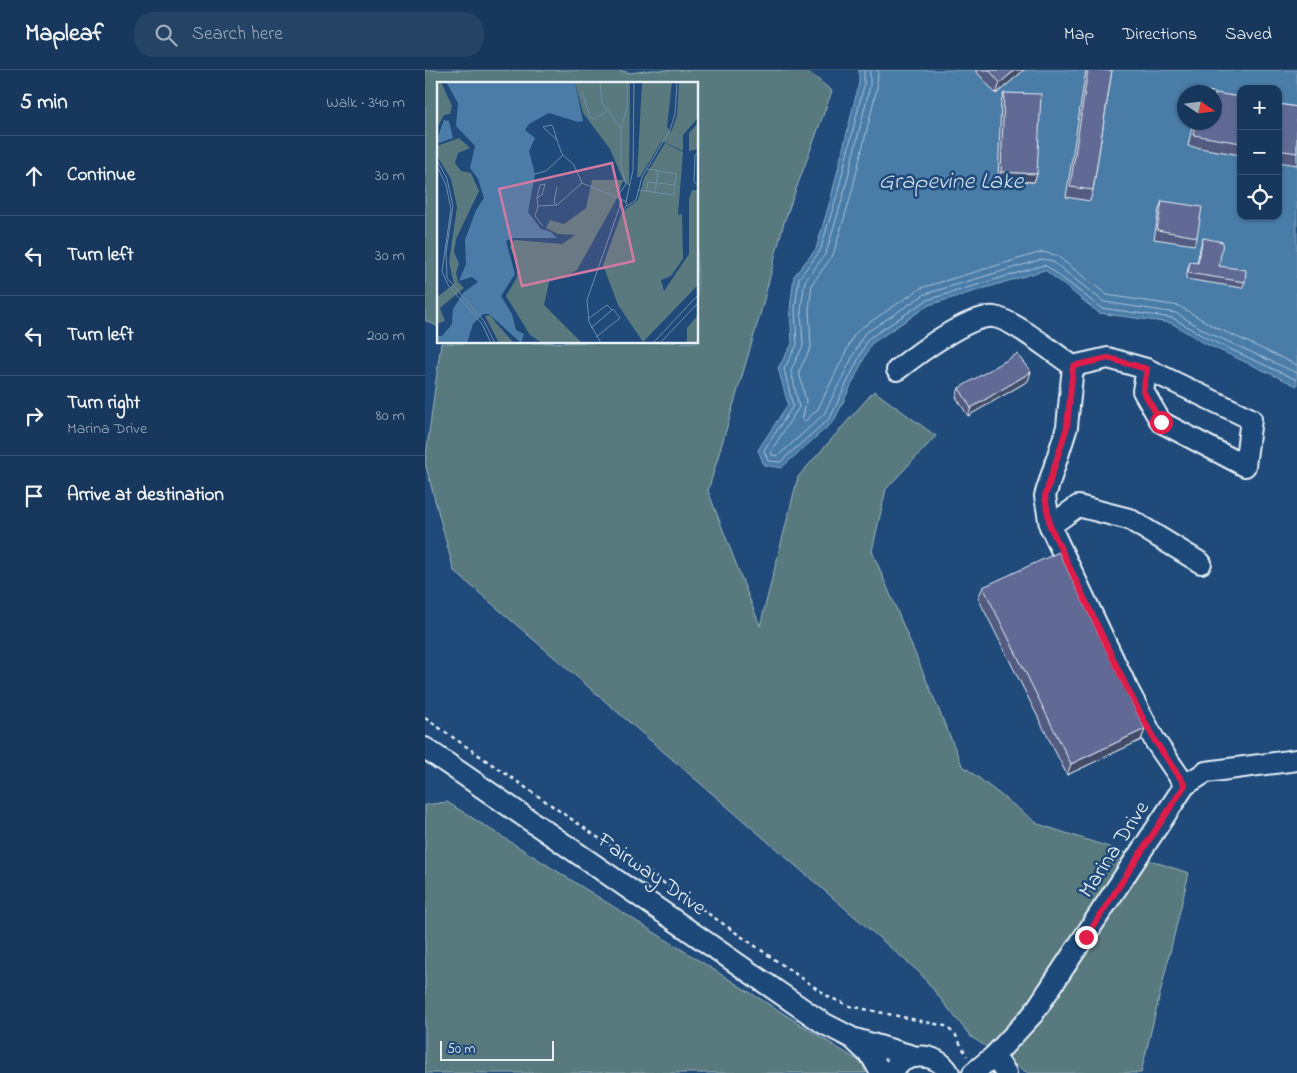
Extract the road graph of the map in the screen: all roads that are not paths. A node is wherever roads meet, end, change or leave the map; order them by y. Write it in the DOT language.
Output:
graph roads {
  1 [pos="1073,366"];
  2 [pos="1147,369"];
  3 [pos="897,370"];
  4 [pos="1050,526"];
  5 [pos="1201,563"];
  6 [pos="425,748"];
  7 [pos="1297,760"];
  8 [pos="1185,785"];
  9 [pos="852,1038"];
  10 [pos="913,1056"];
  11 [pos="995,1056"];
  12 [pos="942,1066"];
  13 [pos="971,1067"];
  14 [pos="881,1073"];
  15 [pos="890,1073"];
  16 [pos="1007,1073"];
  1 -- 2 [label="street"];
  1 -- 3 [label="street"];
  1 -- 4 [label="street"];
  2 -- 2 [label="street"];
  4 -- 5 [label="street"];
  4 -- 8 [label="street"];
  6 -- 9 [label="street, Fairway Drive"];
  7 -- 8 [label="street, Marina Drive"];
  8 -- 11 [label="street, Marina Drive"];
  9 -- 10 [label="street, Fairway Drive"];
  9 -- 14 [label="street, Fairway Drive"];
  10 -- 12 [label="street, Fairway Drive"];
  10 -- 15 [label="street"];
  11 -- 13 [label="street, Marina Drive"];
  11 -- 16 [label="street"];
  12 -- 13 [label="street"];
}
